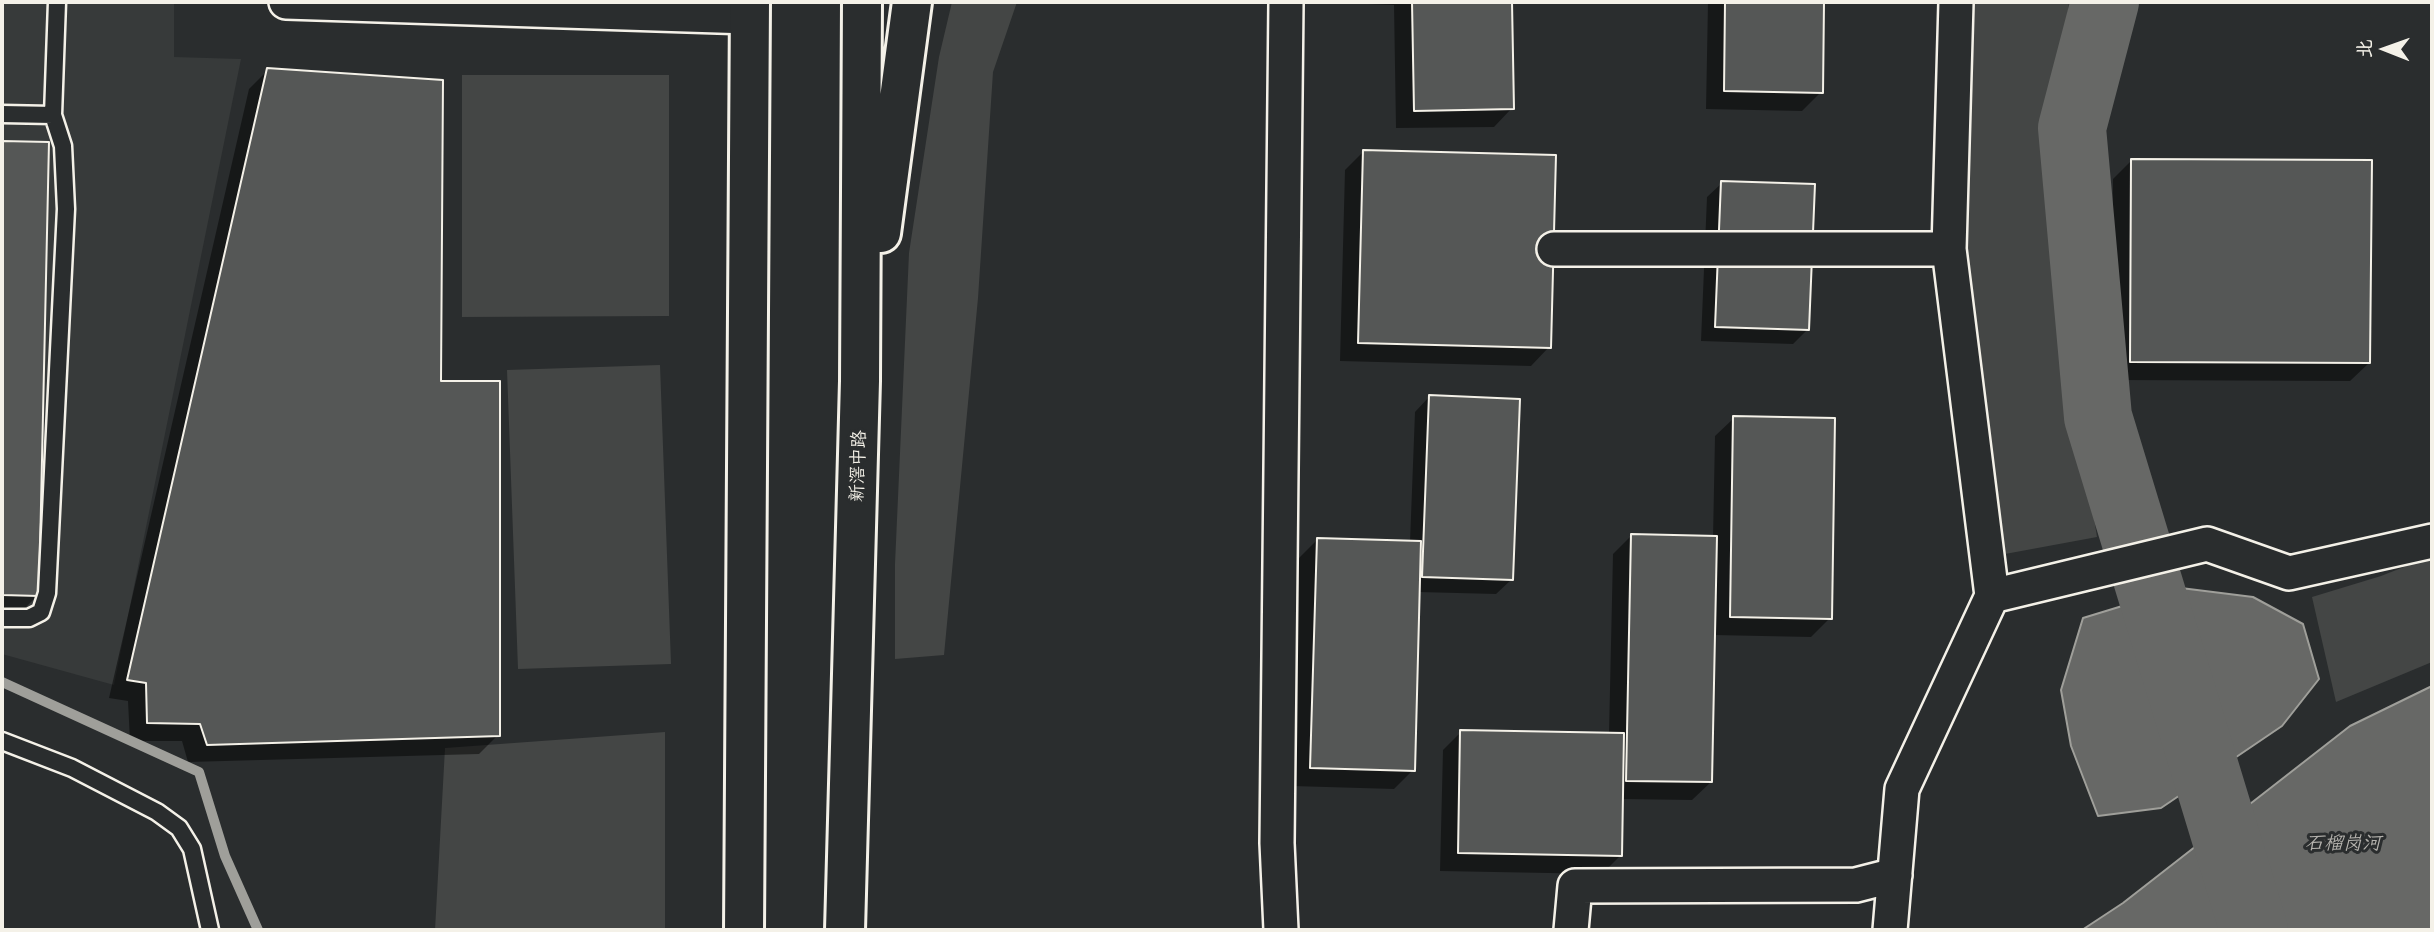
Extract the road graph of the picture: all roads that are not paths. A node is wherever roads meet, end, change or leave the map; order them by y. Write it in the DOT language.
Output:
graph roads {
  1 [pos="57,2"];
  2 [pos="286,2"];
  3 [pos="862,2"];
  4 [pos="912,2"];
  5 [pos="1286,2"];
  6 [pos="1956,2"];
  7 [pos="619,7"];
  8 [pos="749,7"];
  9 [pos="2,114"];
  10 [pos="53,115"];
  11 [pos="1554,249"];
  12 [pos="1949,249"];
  13 [pos="860,380"];
  14 [pos="2432,541"];
  15 [pos="1992,596"];
  16 [pos="2,618"];
  17 [pos="2,741"];
  18 [pos="1895,875"];
  19 [pos="210,930"];
  20 [pos="744,930"];
  21 [pos="845,930"];
  22 [pos="1280,930"];
  23 [pos="1571,930"];
  24 [pos="1890,930"];
  1 -- 10 [label="lane"];
  2 -- 7 [label="street"];
  3 -- 13 [label="highway, 新滘中路"];
  4 -- 13 [label="highway"];
  5 -- 22 [label="street"];
  6 -- 12 [label="street"];
  7 -- 8 [label="street"];
  8 -- 20 [label="highway"];
  9 -- 10 [label="lane"];
  10 -- 16 [label="lane"];
  11 -- 12 [label="street"];
  12 -- 15 [label="street"];
  13 -- 21 [label="highway, 新滘中路"];
  14 -- 15 [label="street"];
  15 -- 18 [label="street"];
  17 -- 19 [label="lane"];
  18 -- 23 [label="street"];
  18 -- 24 [label="street"];
}
